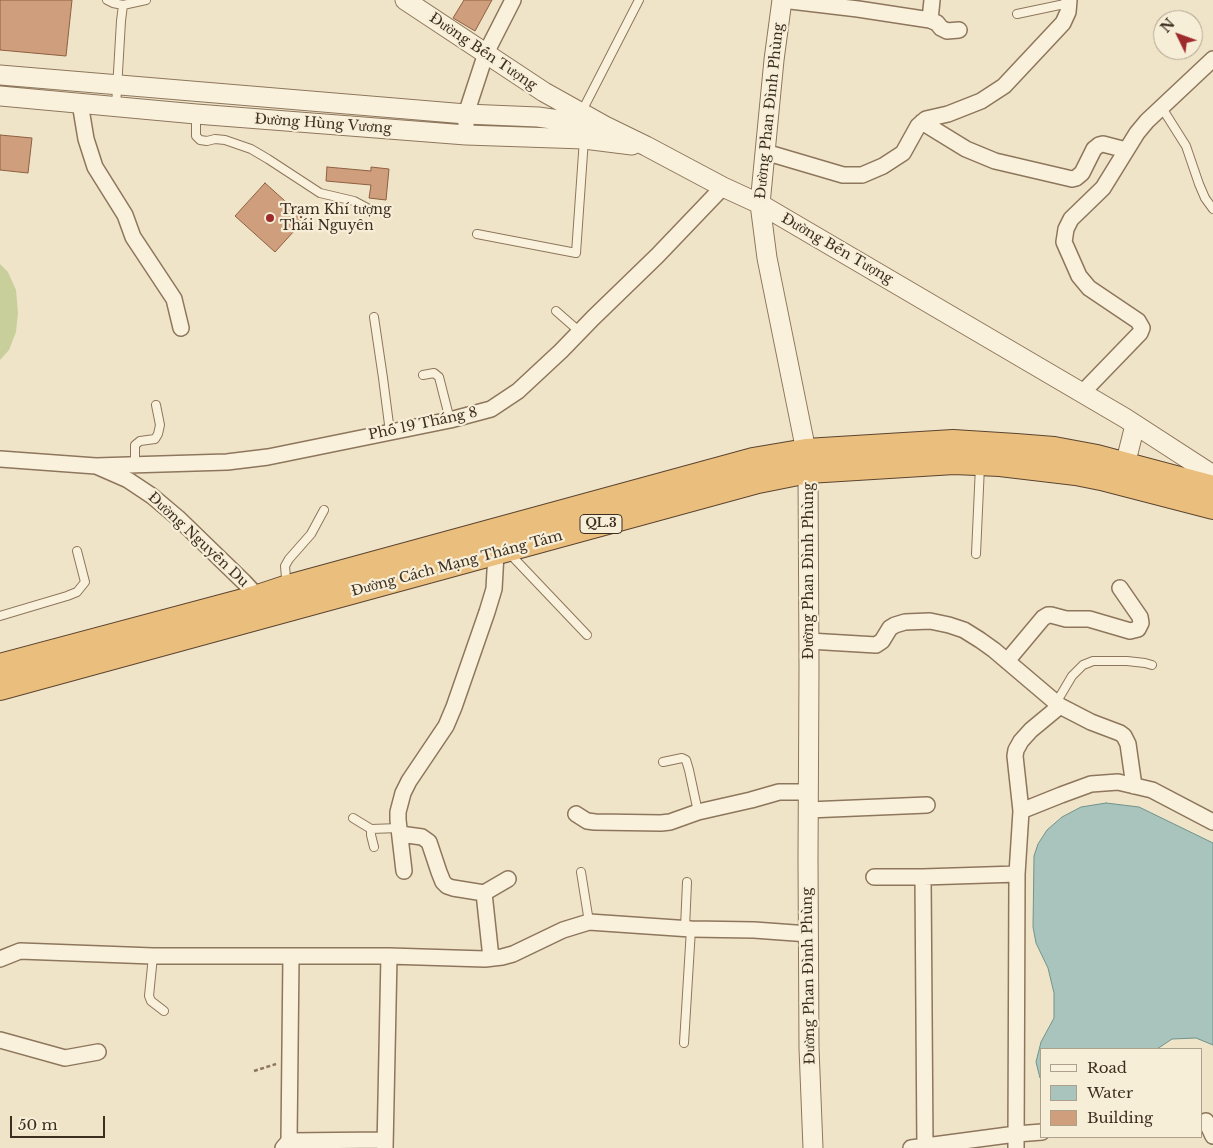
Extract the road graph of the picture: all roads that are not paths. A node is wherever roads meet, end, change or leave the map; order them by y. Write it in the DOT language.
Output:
graph roads {
  1 [pos="107,0"];
  2 [pos="146,0"];
  3 [pos="405,0"];
  4 [pos="512,0"];
  5 [pos="639,0"];
  6 [pos="782,0"];
  7 [pos="932,0"];
  8 [pos="1069,2"];
  9 [pos="123,6"];
  10 [pos="1017,14"];
  11 [pos="930,20"];
  12 [pos="959,30"];
  13 [pos="486,53"];
  14 [pos="1213,60"];
  15 [pos="0,75"];
  16 [pos="117,84"];
  17 [pos="0,96"];
  18 [pos="290,99"];
  19 [pos="80,103"];
  20 [pos="116,106"];
  21 [pos="1162,108"];
  22 [pos="581,113"];
  23 [pos="196,114"];
  24 [pos="466,114"];
  25 [pos="289,121"];
  26 [pos="922,122"];
  27 [pos="605,126"];
  28 [pos="466,135"];
  29 [pos="584,139"];
  30 [pos="646,146"];
  31 [pos="1126,150"];
  32 [pos="765,152"];
  33 [pos="723,187"];
  34 [pos="760,204"];
  35 [pos="368,209"];
  36 [pos="1213,209"];
  37 [pos="477,234"];
  38 [pos="556,311"];
  39 [pos="374,317"];
  40 [pos="181,328"];
  41 [pos="580,332"];
  42 [pos="423,375"];
  43 [pos="1082,393"];
  44 [pos="156,405"];
  45 [pos="450,420"];
  46 [pos="1135,425"];
  47 [pos="390,432"];
  48 [pos="0,459"];
  49 [pos="807,461"];
  50 [pos="980,463"];
  51 [pos="135,465"];
  52 [pos="96,466"];
  53 [pos="1122,474"];
  54 [pos="1213,475"];
  55 [pos="1213,488"];
  56 [pos="1213,507"];
  57 [pos="324,510"];
  58 [pos="77,551"];
  59 [pos="501,552"];
  60 [pos="976,554"];
  61 [pos="1120,588"];
  62 [pos="292,598"];
  63 [pos="261,606"];
  64 [pos="0,616"];
  65 [pos="587,635"];
  66 [pos="809,641"];
  67 [pos="1007,661"];
  68 [pos="1152,665"];
  69 [pos="2,680"];
  70 [pos="1058,705"];
  71 [pos="663,762"];
  72 [pos="1134,786"];
  73 [pos="808,801"];
  74 [pos="927,805"];
  75 [pos="1022,811"];
  76 [pos="698,812"];
  77 [pos="576,814"];
  78 [pos="353,818"];
  79 [pos="1213,822"];
  80 [pos="371,829"];
  81 [pos="400,831"];
  82 [pos="374,847"];
  83 [pos="404,871"];
  84 [pos="581,872"];
  85 [pos="1017,874"];
  86 [pos="874,877"];
  87 [pos="923,877"];
  88 [pos="508,879"];
  89 [pos="687,882"];
  90 [pos="484,893"];
  91 [pos="589,922"];
  92 [pos="688,928"];
  93 [pos="809,934"];
  94 [pos="153,956"];
  95 [pos="291,956"];
  96 [pos="388,956"];
  97 [pos="491,958"];
  98 [pos="0,959"];
  99 [pos="164,1011"];
  100 [pos="0,1040"];
  101 [pos="684,1043"];
  102 [pos="98,1052"];
  103 [pos="1207,1120"];
  104 [pos="1040,1133"];
  105 [pos="1213,1136"];
  106 [pos="1016,1141"];
  107 [pos="286,1144"];
  108 [pos="385,1144"];
  109 [pos="813,1148"];
  110 [pos="920,1148"];
  1 -- 9 [label="lane"];
  2 -- 9 [label="lane"];
  3 -- 13 [label="street, Đường Bến Tượng"];
  4 -- 13 [label="street"];
  5 -- 22 [label="lane"];
  6 -- 11 [label="street"];
  6 -- 32 [label="street, Đường Phan Đình Phùng"];
  7 -- 11 [label="street"];
  8 -- 10 [label="lane"];
  8 -- 26 [label="street"];
  9 -- 16 [label="lane"];
  11 -- 12 [label="street"];
  13 -- 22 [label="street, Đường Bến Tượng"];
  13 -- 24 [label="street"];
  14 -- 21 [label="street"];
  15 -- 16 [label="street, Đường Hùng Vương"];
  16 -- 18 [label="street, Đường Hùng Vương"];
  16 -- 20 [label="lane"];
  17 -- 19 [label="street, Đường Hùng Vương"];
  18 -- 24 [label="street, Đường Hùng Vương"];
  18 -- 25 [label="street"];
  19 -- 20 [label="street, Đường Hùng Vương"];
  19 -- 40 [label="street"];
  20 -- 23 [label="street, Đường Hùng Vương"];
  21 -- 31 [label="street"];
  21 -- 36 [label="lane"];
  22 -- 27 [label="street, Đường Bến Tượng"];
  23 -- 25 [label="street, Đường Hùng Vương"];
  23 -- 35 [label="lane"];
  24 -- 27 [label="street, Đường Hùng Vương"];
  24 -- 28 [label="street"];
  25 -- 28 [label="street, Đường Hùng Vương"];
  26 -- 31 [label="street"];
  26 -- 32 [label="street"];
  27 -- 30 [label="street, Đường Bến Tượng"];
  28 -- 29 [label="street, Đường Hùng Vương"];
  29 -- 30 [label="street, Đường Hùng Vương"];
  29 -- 37 [label="lane"];
  30 -- 33 [label="street, Đường Bến Tượng"];
  31 -- 43 [label="street"];
  32 -- 34 [label="street, Đường Phan Đình Phùng"];
  33 -- 34 [label="street, Đường Bến Tượng"];
  33 -- 41 [label="street, Phố 19 Tháng 8"];
  34 -- 43 [label="street, Đường Bến Tượng"];
  34 -- 49 [label="street, Đường Phan Đình Phùng"];
  38 -- 41 [label="lane"];
  39 -- 47 [label="lane"];
  41 -- 45 [label="street, Phố 19 Tháng 8"];
  42 -- 45 [label="lane"];
  43 -- 46 [label="street, Đường Bến Tượng"];
  44 -- 51 [label="lane"];
  45 -- 47 [label="street, Phố 19 Tháng 8"];
  46 -- 53 [label="street"];
  46 -- 54 [label="street, Đường Bến Tượng"];
  47 -- 51 [label="street, Phố 19 Tháng 8"];
  48 -- 52 [label="street, Đường Nguyễn Du"];
  49 -- 50 [label="highway, Đường Cách Mạng Tháng Tám / QL.3"];
  49 -- 53 [label="highway, Đường Cách Mạng Tháng Tám / QL.3"];
  49 -- 59 [label="highway, Đường Cách Mạng Tháng Tám / QL.3"];
  49 -- 62 [label="highway, Đường Cách Mạng Tháng Tám / QL.3"];
  49 -- 66 [label="street, Đường Phan Đình Phùng"];
  50 -- 53 [label="highway, Đường Cách Mạng Tháng Tám / QL.3"];
  50 -- 60 [label="lane"];
  51 -- 52 [label="street, Phố 19 Tháng 8"];
  52 -- 63 [label="street, Đường Nguyễn Du"];
  53 -- 55 [label="highway, Đường Cách Mạng Tháng Tám / QL.3"];
  53 -- 56 [label="highway, Đường Cách Mạng Tháng Tám / QL.3"];
  57 -- 62 [label="lane"];
  58 -- 64 [label="lane"];
  59 -- 62 [label="highway, Đường Cách Mạng Tháng Tám / QL.3"];
  59 -- 65 [label="lane"];
  59 -- 81 [label="street"];
  61 -- 67 [label="street"];
  62 -- 63 [label="highway, Đường Cách Mạng Tháng Tám / QL.3"];
  63 -- 69 [label="highway, Đường Cách Mạng Tháng Tám / QL.3"];
  66 -- 67 [label="street"];
  66 -- 73 [label="street, Đường Phan Đình Phùng"];
  67 -- 70 [label="street"];
  68 -- 70 [label="lane"];
  70 -- 72 [label="street"];
  70 -- 75 [label="street"];
  71 -- 76 [label="lane"];
  72 -- 75 [label="street"];
  72 -- 79 [label="street"];
  73 -- 74 [label="street"];
  73 -- 76 [label="street"];
  73 -- 93 [label="street, Đường Phan Đình Phùng"];
  75 -- 85 [label="street"];
  76 -- 77 [label="street"];
  78 -- 80 [label="lane"];
  80 -- 81 [label="lane"];
  80 -- 82 [label="lane"];
  81 -- 83 [label="street"];
  81 -- 90 [label="street"];
  84 -- 91 [label="lane"];
  85 -- 87 [label="street"];
  85 -- 106 [label="street"];
  86 -- 87 [label="street"];
  87 -- 110 [label="street"];
  88 -- 90 [label="street"];
  89 -- 92 [label="lane"];
  90 -- 97 [label="street"];
  91 -- 92 [label="street"];
  91 -- 97 [label="street"];
  92 -- 93 [label="street"];
  92 -- 101 [label="lane"];
  93 -- 109 [label="street, Đường Phan Đình Phùng"];
  94 -- 95 [label="street"];
  94 -- 98 [label="street"];
  94 -- 99 [label="lane"];
  95 -- 96 [label="street"];
  95 -- 107 [label="street"];
  96 -- 97 [label="street"];
  96 -- 108 [label="street"];
  100 -- 102 [label="street"];
  103 -- 105 [label="street"];
  104 -- 106 [label="street"];
  106 -- 110 [label="street"];
  107 -- 108 [label="street"];
}
